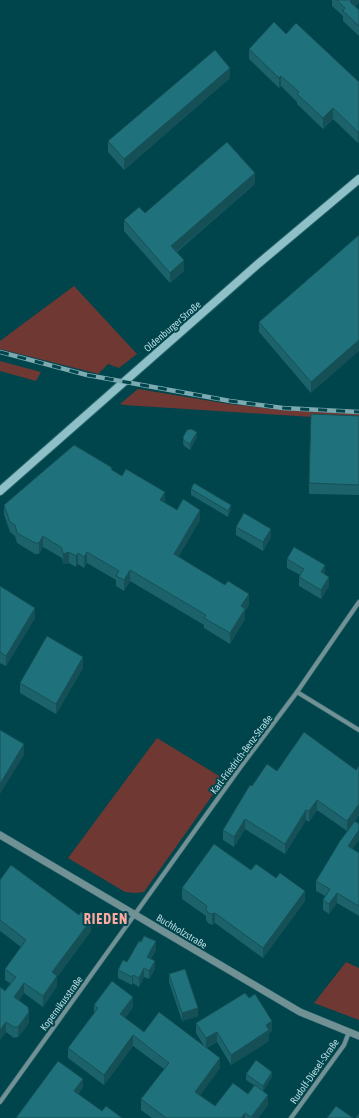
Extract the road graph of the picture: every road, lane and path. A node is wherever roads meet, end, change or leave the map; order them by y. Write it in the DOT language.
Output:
graph roads {
  1 [pos="359,179"];
  2 [pos="0,491"];
  3 [pos="359,602"];
  4 [pos="297,692"];
  5 [pos="359,730"];
  6 [pos="0,835"];
  7 [pos="135,915"];
  8 [pos="349,1032"];
  9 [pos="359,1036"];
  10 [pos="0,1102"];
  11 [pos="291,1118"];
  1 -- 2 [label="main road, Oldenburger Straße"];
  3 -- 4 [label="street, Karl-Friedrich-Benz-Straße"];
  4 -- 5 [label="street"];
  4 -- 7 [label="street, Karl-Friedrich-Benz-Straße"];
  6 -- 7 [label="street, Buchholzstraße"];
  7 -- 8 [label="street, Buchholzstraße"];
  7 -- 10 [label="street, Kopernikusstraße"];
  8 -- 9 [label="street, Buchholzstraße"];
  8 -- 11 [label="street, Rudolf-Diesel-Straße"];
}
